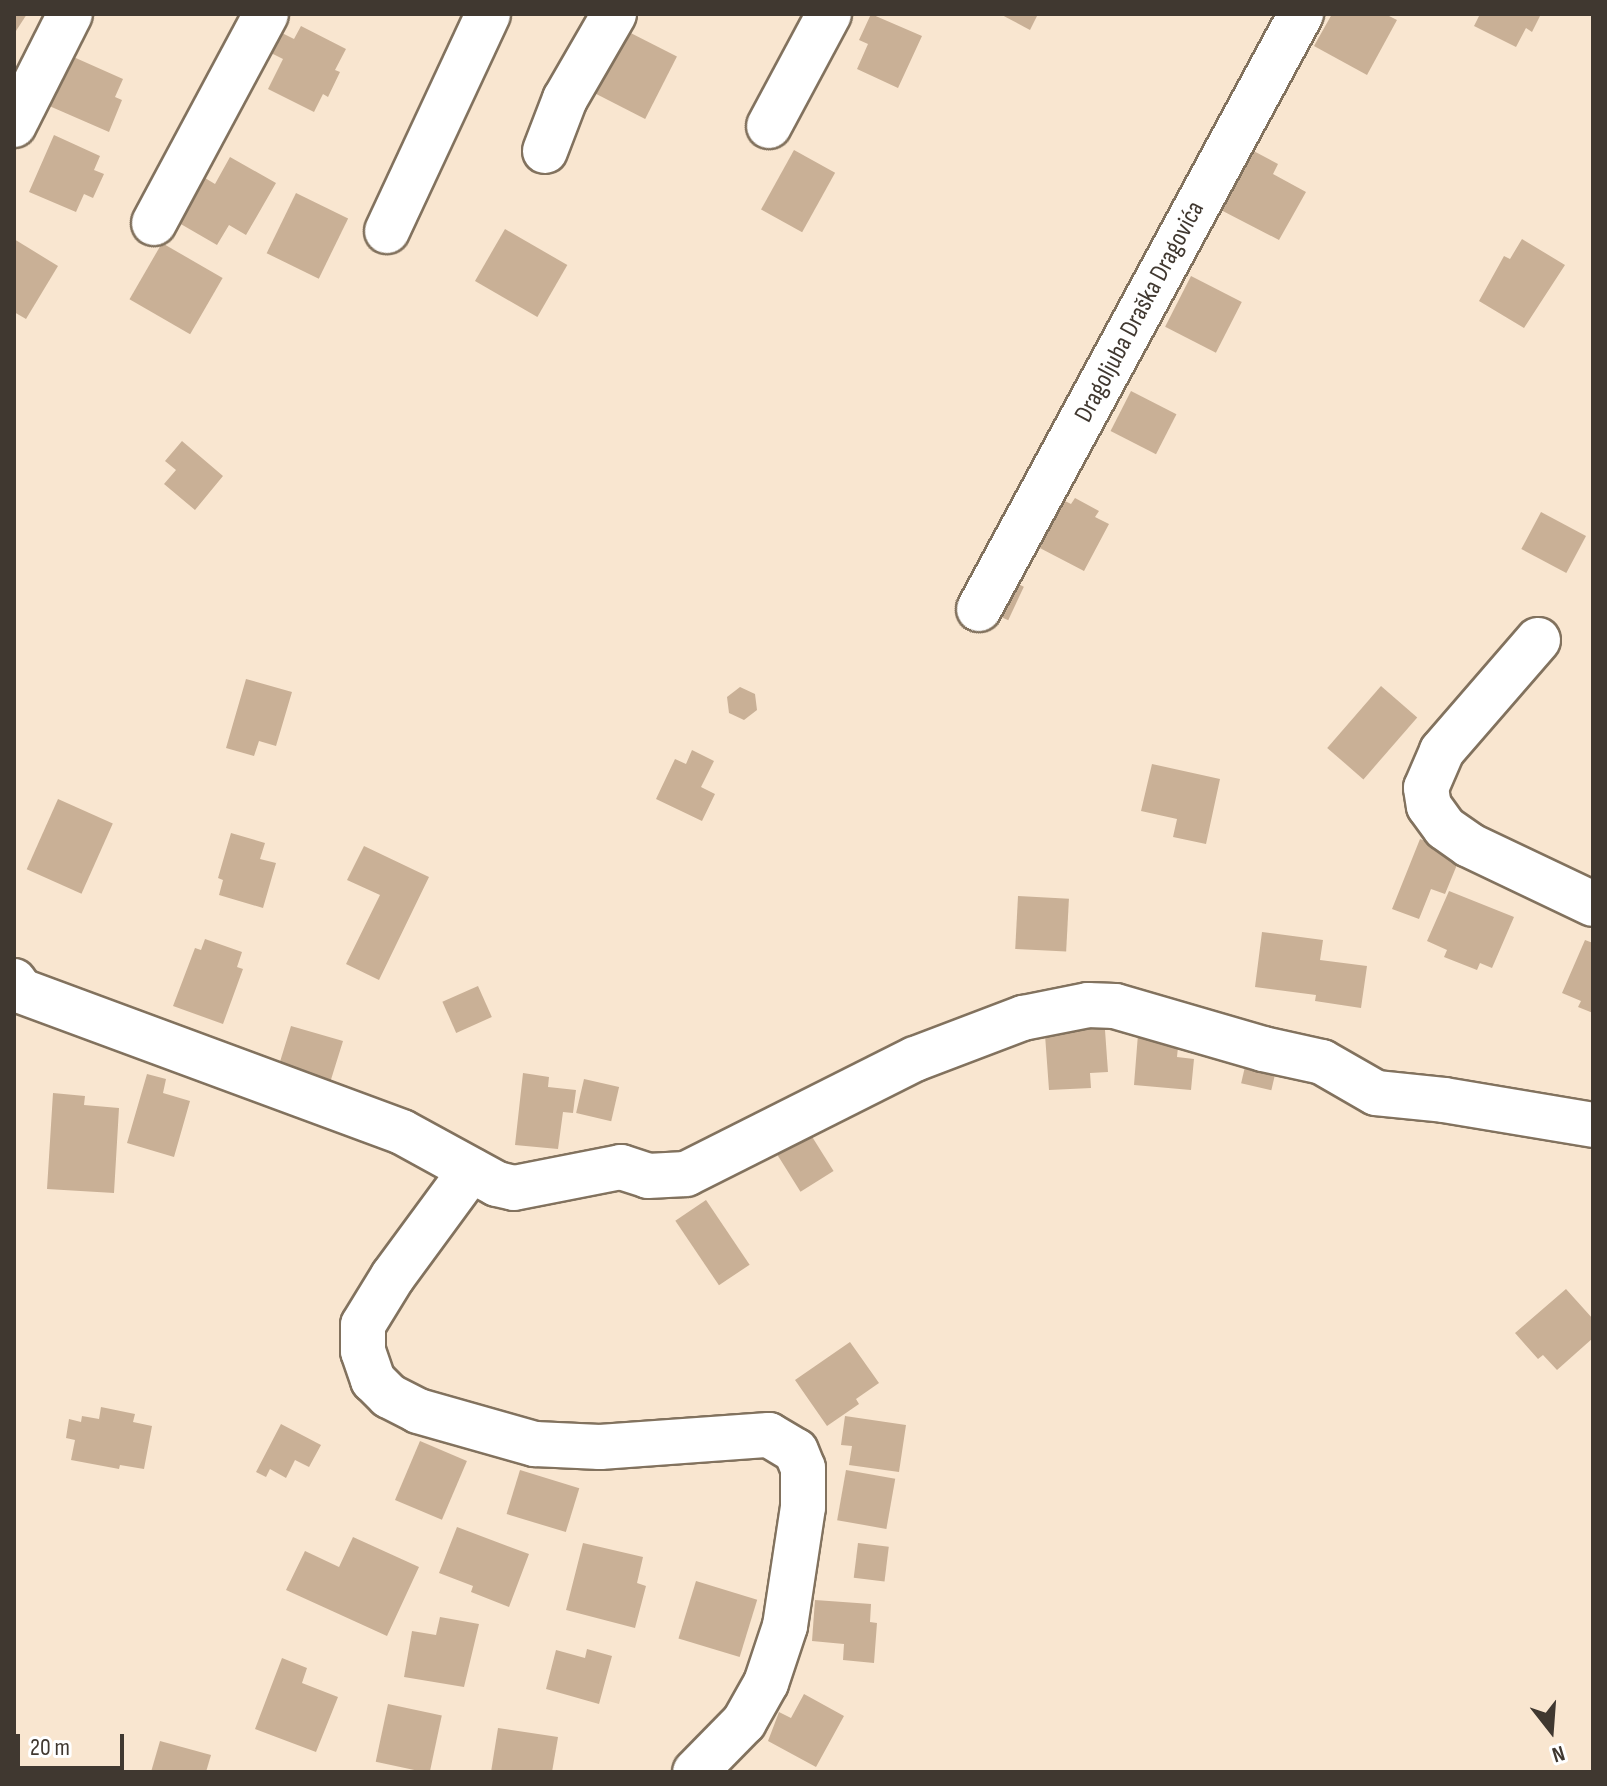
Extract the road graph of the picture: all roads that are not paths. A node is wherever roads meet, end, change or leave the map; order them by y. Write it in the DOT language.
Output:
graph roads {
  1 [pos="70,14"];
  2 [pos="266,14"];
  3 [pos="488,14"];
  4 [pos="614,14"];
  5 [pos="829,14"];
  6 [pos="1301,14"];
  7 [pos="14,125"];
  8 [pos="769,126"];
  9 [pos="545,151"];
  10 [pos="154,223"];
  11 [pos="387,231"];
  12 [pos="979,609"];
  13 [pos="1538,640"];
  14 [pos="1593,904"];
  15 [pos="14,981"];
  16 [pos="1593,1125"];
  17 [pos="471,1170"];
  18 [pos="695,1772"];
  1 -- 7 [label="street"];
  2 -- 10 [label="street"];
  3 -- 11 [label="street"];
  4 -- 9 [label="street"];
  5 -- 8 [label="street"];
  6 -- 12 [label="street, Dragoljuba Draška Dragovića"];
  13 -- 14 [label="street"];
  15 -- 17 [label="street"];
  16 -- 17 [label="street"];
  17 -- 18 [label="street"];
}
